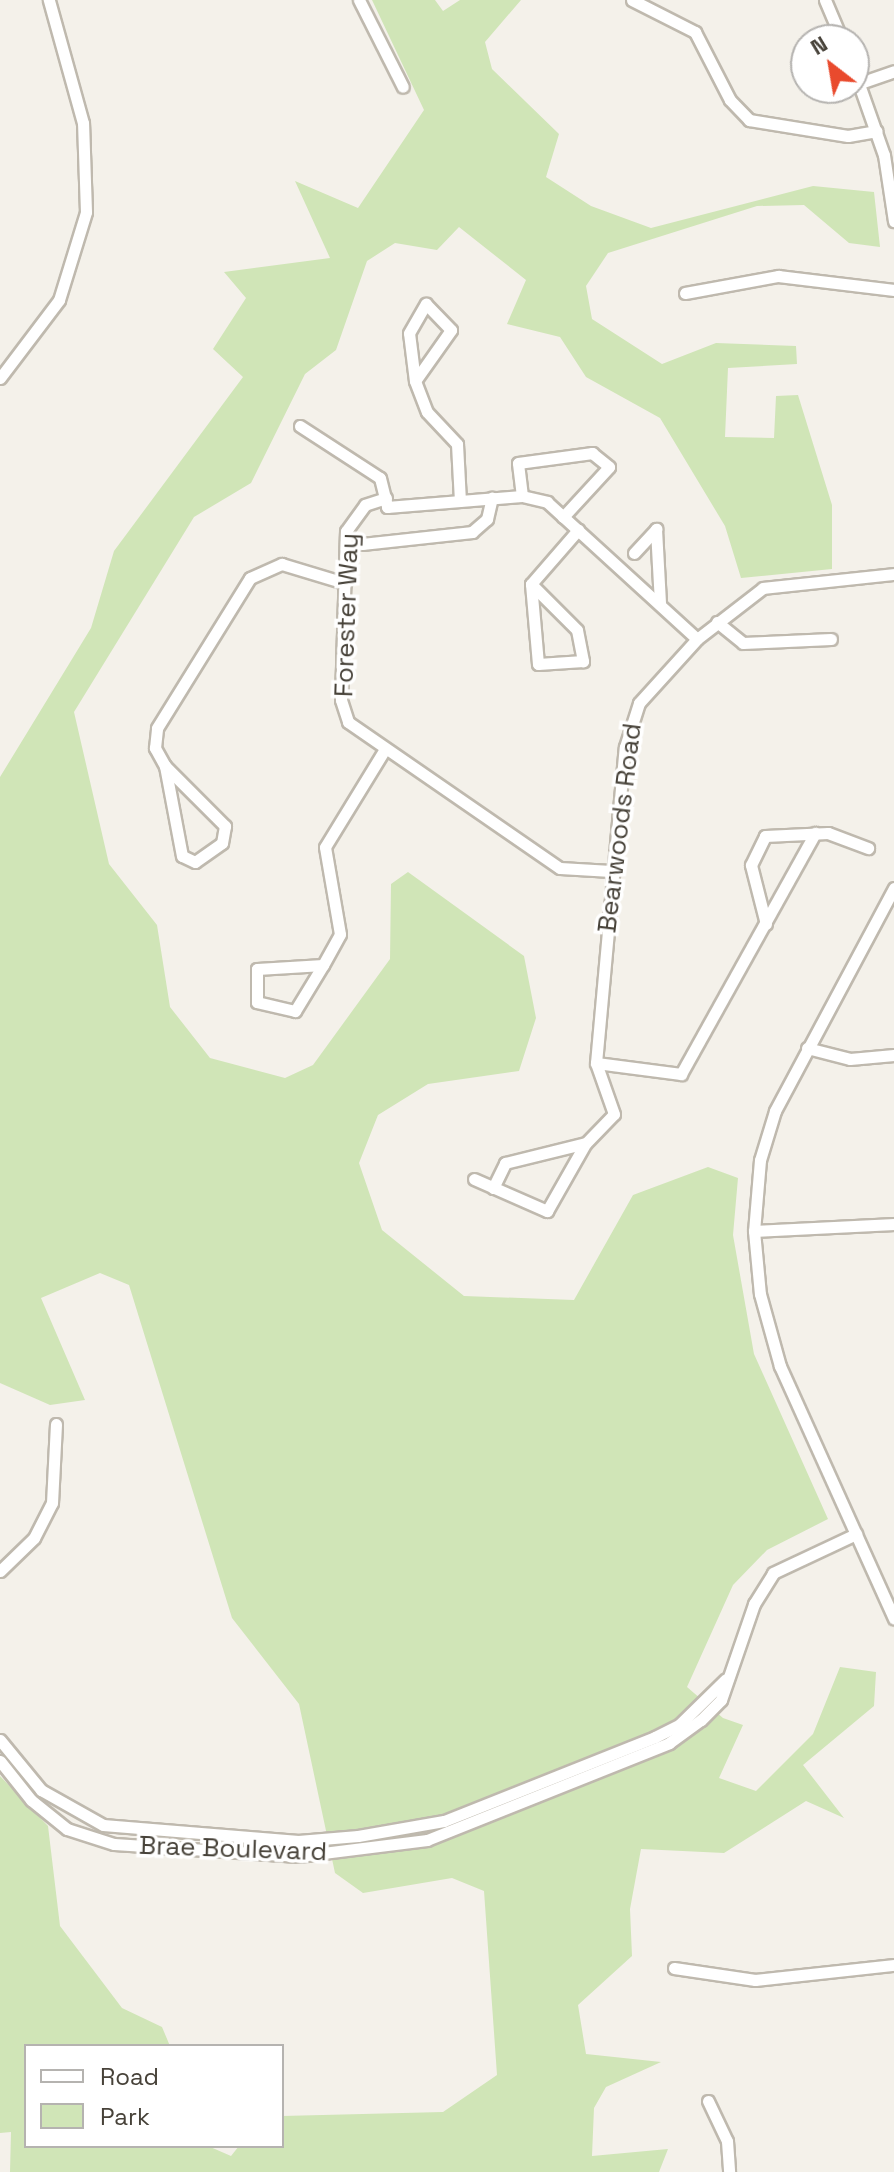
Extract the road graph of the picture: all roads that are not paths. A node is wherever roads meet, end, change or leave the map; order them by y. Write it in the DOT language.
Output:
graph roads {
  1 [pos="49,0"];
  2 [pos="359,0"];
  3 [pos="632,0"];
  4 [pos="825,0"];
  5 [pos="835,24"];
  6 [pos="894,71"];
  7 [pos="870,79"];
  8 [pos="403,87"];
  9 [pos="867,104"];
  10 [pos="877,131"];
  11 [pos="894,221"];
  12 [pos="894,290"];
  13 [pos="685,293"];
  14 [pos="0,378"];
  15 [pos="415,381"];
  16 [pos="300,426"];
  17 [pos="522,496"];
  18 [pos="386,498"];
  19 [pos="492,498"];
  20 [pos="460,501"];
  21 [pos="563,517"];
  22 [pos="578,530"];
  23 [pos="362,544"];
  24 [pos="634,553"];
  25 [pos="894,574"];
  26 [pos="345,583"];
  27 [pos="531,584"];
  28 [pos="660,604"];
  29 [pos="717,622"];
  30 [pos="697,639"];
  31 [pos="831,639"];
  32 [pos="385,749"];
  33 [pos="165,766"];
  34 [pos="815,833"];
  35 [pos="868,848"];
  36 [pos="611,871"];
  37 [pos="893,895"];
  38 [pos="766,924"];
  39 [pos="323,965"];
  40 [pos="807,1048"];
  41 [pos="894,1055"];
  42 [pos="596,1063"];
  43 [pos="586,1143"];
  44 [pos="474,1179"];
  45 [pos="493,1188"];
  46 [pos="894,1224"];
  47 [pos="754,1231"];
  48 [pos="56,1424"];
  49 [pos="856,1534"];
  50 [pos="0,1571"];
  51 [pos="893,1614"];
  52 [pos="732,1673"];
  53 [pos="0,1740"];
  54 [pos="0,1761"];
  55 [pos="894,1965"];
  56 [pos="674,1968"];
  57 [pos="708,2101"];
  58 [pos="729,2172"];
  1 -- 14 [label="street"];
  2 -- 8 [label="street"];
  3 -- 10 [label="street"];
  4 -- 5 [label="street"];
  6 -- 7 [label="street"];
  9 -- 10 [label="street"];
  10 -- 11 [label="street"];
  12 -- 13 [label="street"];
  15 -- 15 [label="street"];
  15 -- 20 [label="street"];
  16 -- 18 [label="street"];
  17 -- 19 [label="street, Forester Way"];
  17 -- 21 [label="street"];
  17 -- 21 [label="street"];
  18 -- 20 [label="street, Forester Way"];
  18 -- 26 [label="street, Forester Way"];
  19 -- 20 [label="street, Forester Way"];
  19 -- 23 [label="street"];
  21 -- 22 [label="street"];
  22 -- 27 [label="street"];
  22 -- 28 [label="street"];
  24 -- 28 [label="street"];
  25 -- 29 [label="street, Bearwoods Road"];
  26 -- 32 [label="street, Forester Way"];
  26 -- 33 [label="street"];
  27 -- 27 [label="street"];
  28 -- 30 [label="street"];
  29 -- 30 [label="street, Bearwoods Road"];
  29 -- 31 [label="street"];
  30 -- 36 [label="street, Bearwoods Road"];
  32 -- 36 [label="street, Forester Way"];
  32 -- 39 [label="street"];
  33 -- 33 [label="street"];
  34 -- 35 [label="street"];
  34 -- 38 [label="street"];
  34 -- 38 [label="street"];
  36 -- 42 [label="street, Bearwoods Road"];
  37 -- 40 [label="street"];
  38 -- 42 [label="street"];
  39 -- 39 [label="street"];
  40 -- 41 [label="street"];
  40 -- 47 [label="street"];
  42 -- 43 [label="street, Bearwoods Road"];
  43 -- 45 [label="street"];
  43 -- 45 [label="street, Bearwoods Road"];
  44 -- 45 [label="street, Bearwoods Road"];
  46 -- 47 [label="street"];
  47 -- 49 [label="street"];
  48 -- 50 [label="street"];
  49 -- 51 [label="street"];
  49 -- 52 [label="street, Brae Boulevard"];
  52 -- 53 [label="street, Brae Boulevard"];
  52 -- 54 [label="street, Brae Boulevard"];
  55 -- 56 [label="street"];
  57 -- 58 [label="street"];
}
